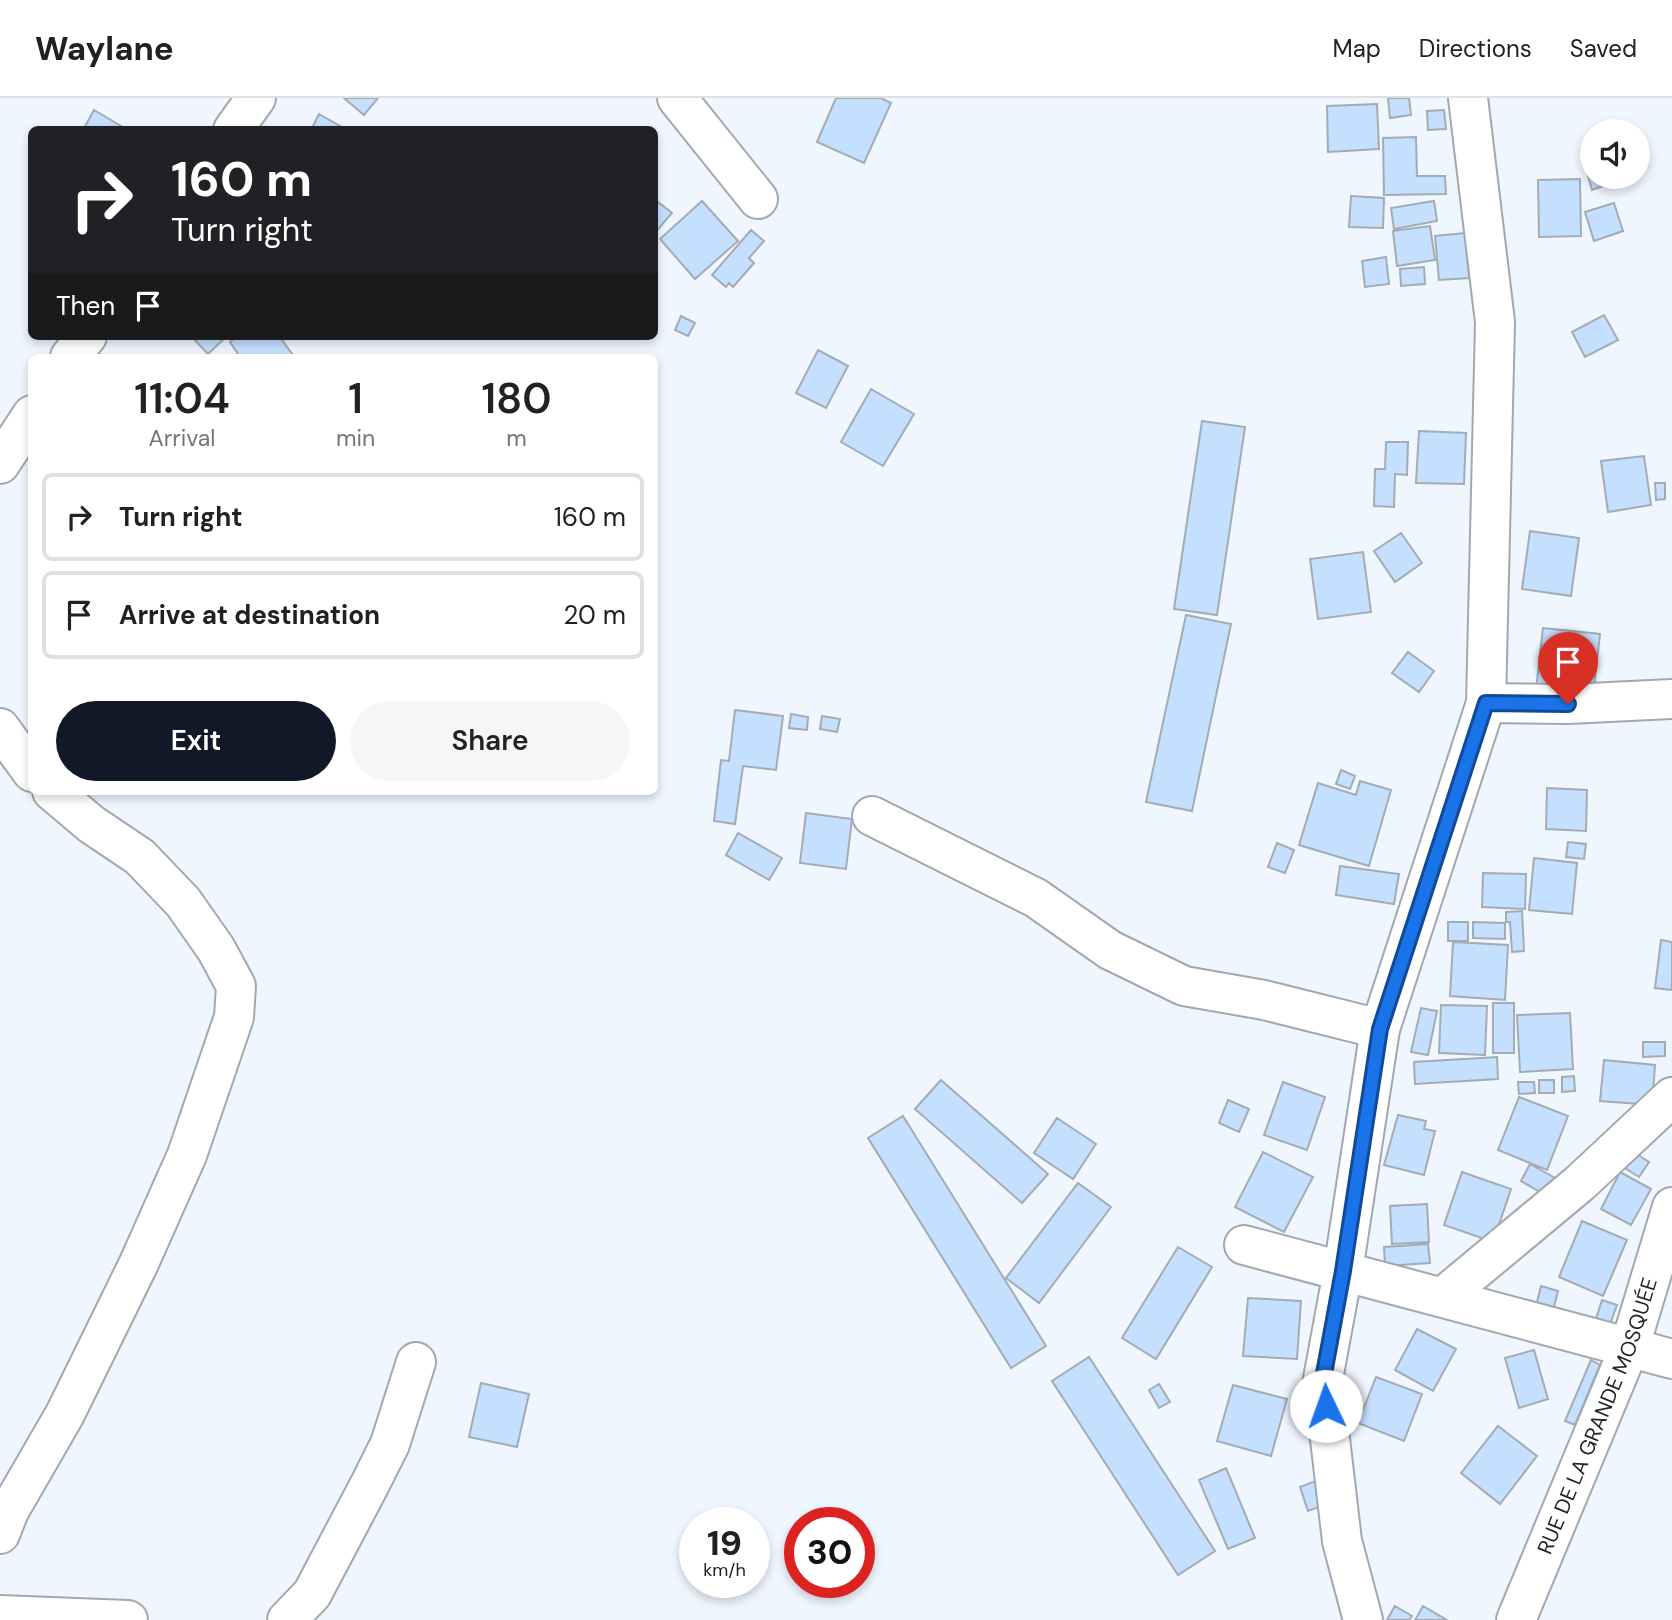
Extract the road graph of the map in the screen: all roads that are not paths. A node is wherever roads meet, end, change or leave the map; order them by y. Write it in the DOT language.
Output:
graph roads {
  1 [pos="257,98"];
  2 [pos="677,98"];
  3 [pos="1468,98"];
  4 [pos="236,126"];
  5 [pos="758,199"];
  6 [pos="84,340"];
  7 [pos="72,354"];
  8 [pos="28,421"];
  9 [pos="0,464"];
  10 [pos="1672,699"];
  11 [pos="1486,703"];
  12 [pos="0,728"];
  13 [pos="28,766"];
  14 [pos="57,795"];
  15 [pos="872,816"];
  16 [pos="1380,1029"];
  17 [pos="1672,1097"];
  18 [pos="1672,1207"];
  19 [pos="1244,1245"];
  20 [pos="1343,1271"];
  21 [pos="1443,1297"];
  22 [pos="1630,1346"];
  23 [pos="1672,1359"];
  24 [pos="416,1362"];
  25 [pos="0,1534"];
  26 [pos="0,1615"];
  27 [pos="128,1620"];
  28 [pos="287,1620"];
  29 [pos="1363,1620"];
  30 [pos="1516,1620"];
  1 -- 4 [label="street"];
  2 -- 5 [label="street"];
  3 -- 11 [label="street"];
  6 -- 7 [label="street"];
  8 -- 9 [label="street"];
  10 -- 11 [label="street"];
  11 -- 16 [label="street"];
  12 -- 13 [label="street"];
  14 -- 25 [label="street"];
  15 -- 16 [label="street"];
  16 -- 20 [label="street"];
  17 -- 21 [label="street"];
  18 -- 22 [label="street, RUE DE LA GRANDE MOSQUÉE"];
  19 -- 20 [label="street"];
  20 -- 21 [label="street"];
  20 -- 29 [label="street"];
  21 -- 22 [label="street"];
  22 -- 23 [label="street"];
  22 -- 30 [label="street, RUE DE LA GRANDE MOSQUÉE"];
  24 -- 28 [label="street"];
  26 -- 27 [label="street"];
}
